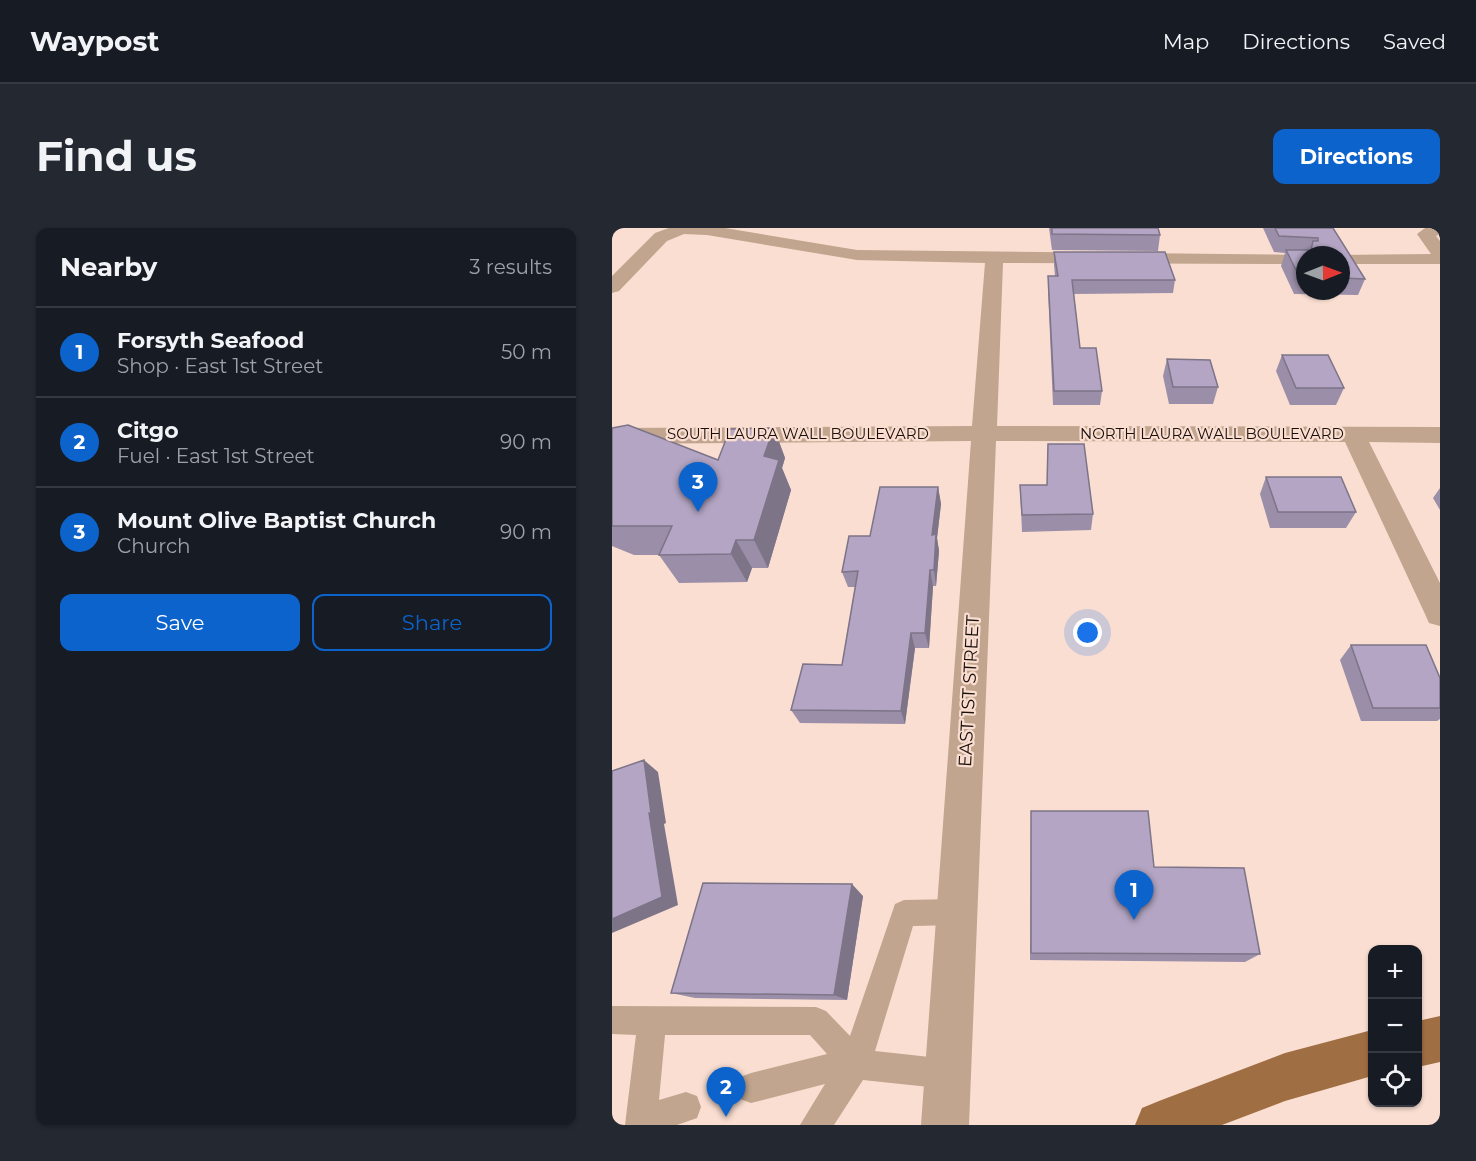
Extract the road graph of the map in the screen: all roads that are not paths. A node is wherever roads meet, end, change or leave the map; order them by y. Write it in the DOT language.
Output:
graph roads {
  1 [pos="1439,228"];
  2 [pos="682,229"];
  3 [pos="1440,254"];
  4 [pos="994,258"];
  5 [pos="1296,259"];
  6 [pos="1350,259"];
  7 [pos="1440,259"];
  8 [pos="612,286"];
  9 [pos="984,433"];
  10 [pos="1353,434"];
  11 [pos="1440,435"];
  12 [pos="612,436"];
  13 [pos="1440,614"];
  14 [pos="957,912"];
  15 [pos="612,1020"];
  16 [pos="652,1020"];
  17 [pos="1440,1039"];
  18 [pos="1422,1043"];
  19 [pos="1368,1054"];
  20 [pos="856,1064"];
  21 [pos="948,1074"];
  22 [pos="751,1088"];
  23 [pos="686,1107"];
  24 [pos="641,1122"];
  25 [pos="816,1125"];
  26 [pos="945,1125"];
  27 [pos="1160,1125"];
  1 -- 3 [label="street"];
  2 -- 4 [label="street"];
  2 -- 8 [label="street"];
  4 -- 5 [label="street"];
  4 -- 9 [label="street, EAST 1ST STREET"];
  6 -- 7 [label="street"];
  9 -- 10 [label="street, NORTH LAURA WALL BOULEVARD"];
  9 -- 12 [label="street, SOUTH LAURA WALL BOULEVARD"];
  9 -- 14 [label="street, EAST 1ST STREET"];
  10 -- 11 [label="street, NORTH LAURA WALL BOULEVARD"];
  10 -- 13 [label="street"];
  14 -- 20 [label="lane"];
  14 -- 21 [label="street, EAST 1ST STREET"];
  15 -- 16 [label="lane"];
  16 -- 20 [label="lane"];
  16 -- 24 [label="lane"];
  17 -- 18 [label="main road"];
  19 -- 27 [label="main road"];
  20 -- 21 [label="lane"];
  20 -- 22 [label="lane"];
  20 -- 25 [label="lane"];
  21 -- 26 [label="street, EAST 1ST STREET"];
  23 -- 24 [label="lane"];
}
